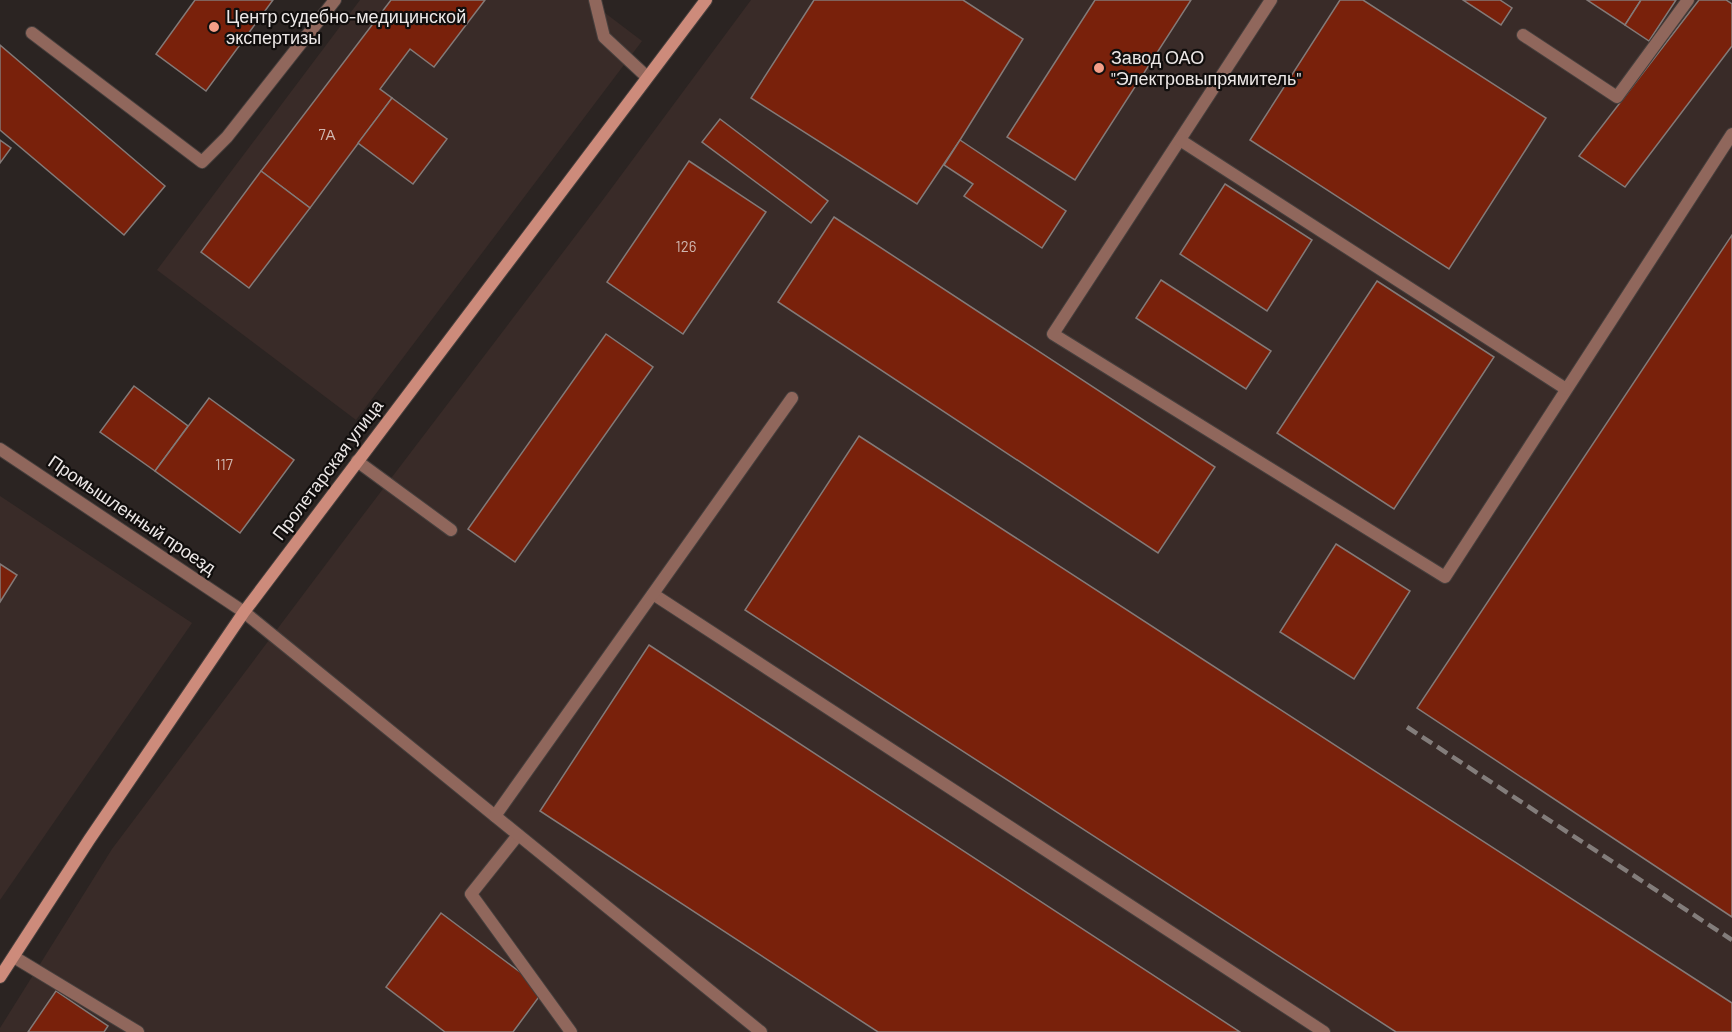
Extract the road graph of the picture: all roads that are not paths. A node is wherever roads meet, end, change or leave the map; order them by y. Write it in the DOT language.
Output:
graph roads {
  1 [pos="335,0"];
  2 [pos="595,0"];
  3 [pos="706,0"];
  4 [pos="1271,0"];
  5 [pos="1688,0"];
  6 [pos="32,33"];
  7 [pos="1523,35"];
  8 [pos="647,77"];
  9 [pos="1732,134"];
  10 [pos="1180,140"];
  11 [pos="1566,389"];
  12 [pos="792,398"];
  13 [pos="0,449"];
  14 [pos="357,461"];
  15 [pos="451,530"];
  16 [pos="653,594"];
  17 [pos="244,612"];
  18 [pos="495,816"];
  19 [pos="518,835"];
  20 [pos="14,957"];
  21 [pos="0,977"];
  22 [pos="138,1032"];
  23 [pos="571,1032"];
  24 [pos="761,1032"];
  25 [pos="1324,1032"];
  1 -- 6 [label="street"];
  2 -- 8 [label="street"];
  3 -- 8 [label="street, Пролетарская улица"];
  4 -- 10 [label="street"];
  5 -- 7 [label="street"];
  8 -- 14 [label="street, Пролетарская улица"];
  9 -- 11 [label="street"];
  10 -- 11 [label="street"];
  10 -- 11 [label="street"];
  12 -- 16 [label="street"];
  13 -- 17 [label="street, Промышленный проезд"];
  14 -- 15 [label="street"];
  14 -- 17 [label="street, Пролетарская улица"];
  16 -- 18 [label="street"];
  16 -- 25 [label="street"];
  17 -- 18 [label="street, Промышленный проезд"];
  17 -- 20 [label="street, Пролетарская улица"];
  18 -- 19 [label="street, Промышленный проезд"];
  19 -- 23 [label="street"];
  19 -- 24 [label="street, Промышленный проезд"];
  20 -- 21 [label="street, Пролетарская улица"];
  20 -- 22 [label="street"];
}
